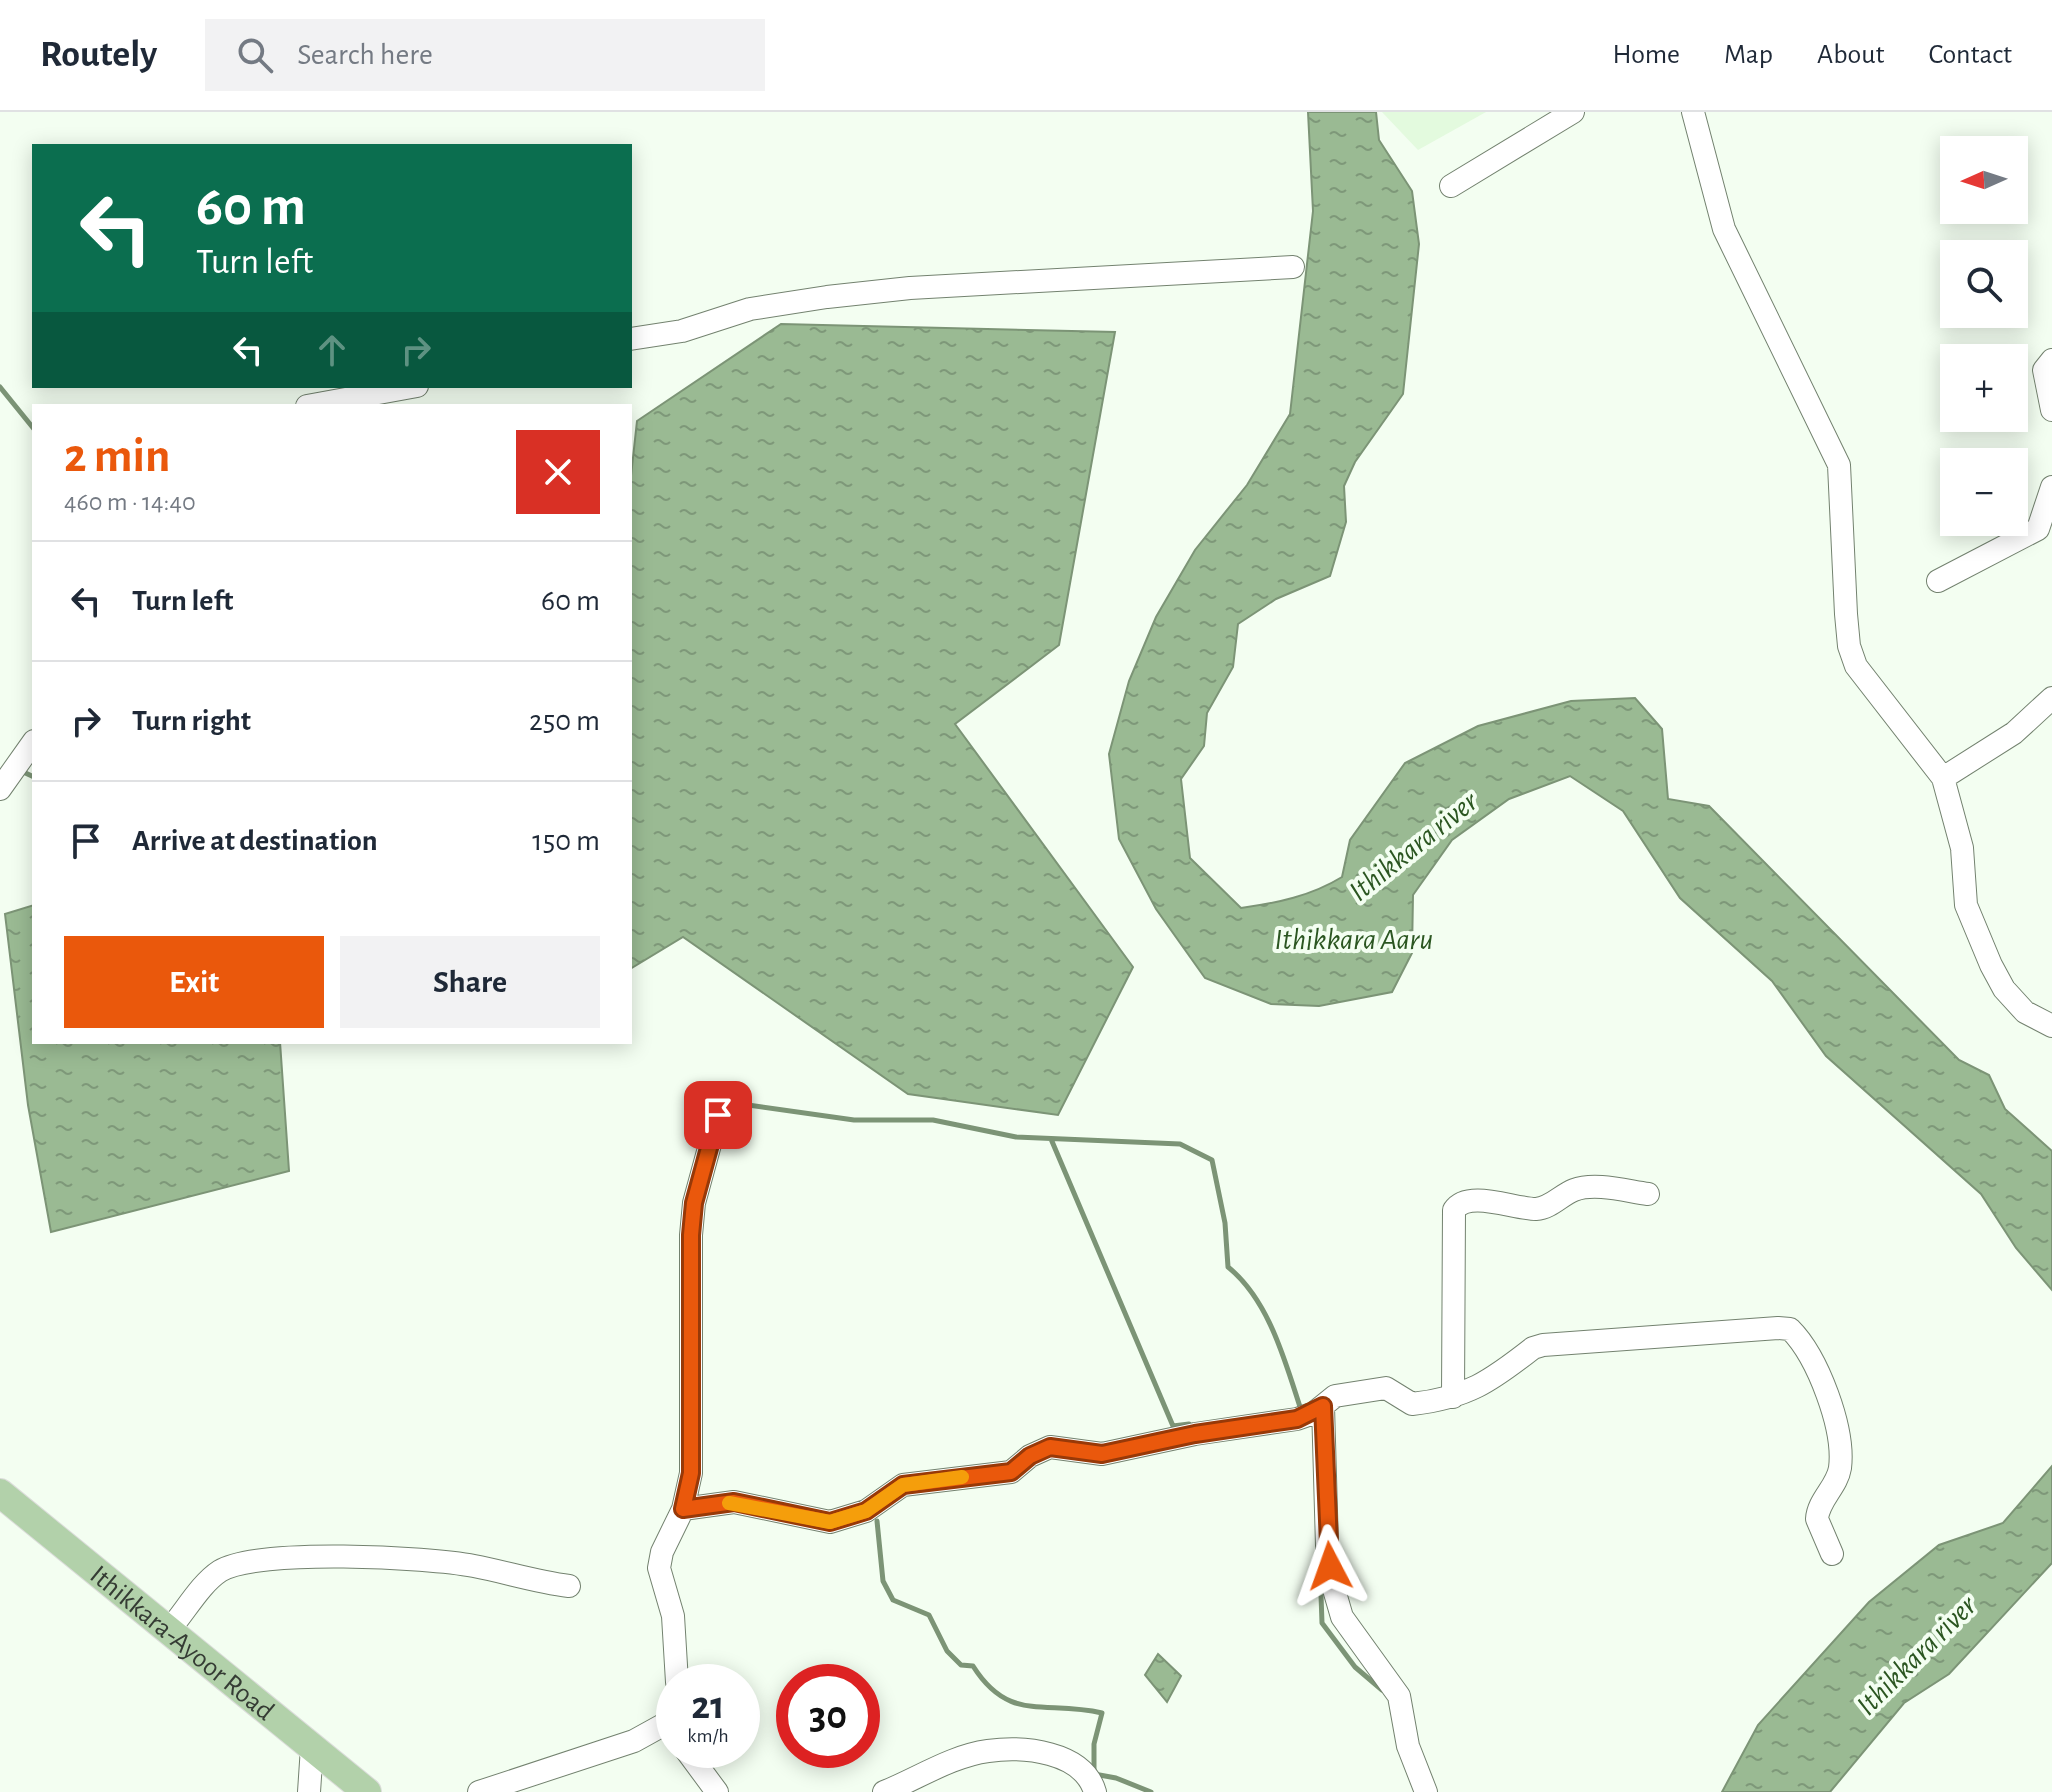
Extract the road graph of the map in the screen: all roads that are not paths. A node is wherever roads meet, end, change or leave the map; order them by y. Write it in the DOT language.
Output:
graph roads {
  1 [pos="1573,112"];
  2 [pos="1693,112"];
  3 [pos="1451,186"];
  4 [pos="1293,267"];
  5 [pos="632,339"];
  6 [pos="2052,360"];
  7 [pos="406,388"];
  8 [pos="318,404"];
  9 [pos="2052,410"];
  10 [pos="2052,487"];
  11 [pos="1938,581"];
  12 [pos="2052,698"];
  13 [pos="32,744"];
  14 [pos="1943,778"];
  15 [pos="0,789"];
  16 [pos="2052,1026"];
  17 [pos="718,1115"];
  18 [pos="1648,1194"];
  19 [pos="1453,1397"];
  20 [pos="1323,1406"];
  21 [pos="0,1493"];
  22 [pos="683,1509"];
  23 [pos="1832,1554"];
  24 [pos="569,1586"];
  25 [pos="169,1630"];
  26 [pos="676,1664"];
  27 [pos="656,1727"];
  28 [pos="312,1747"];
  29 [pos="697,1768"];
  30 [pos="309,1792"];
  31 [pos="367,1792"];
  32 [pos="479,1792"];
  33 [pos="717,1792"];
  34 [pos="884,1792"];
  35 [pos="1095,1792"];
  36 [pos="1426,1792"];
  1 -- 3 [label="street"];
  2 -- 14 [label="street"];
  4 -- 5 [label="street"];
  6 -- 9 [label="street"];
  7 -- 8 [label="street"];
  10 -- 11 [label="street"];
  12 -- 14 [label="street"];
  13 -- 15 [label="street"];
  14 -- 16 [label="street"];
  17 -- 22 [label="street"];
  18 -- 19 [label="street"];
  19 -- 20 [label="street"];
  19 -- 23 [label="street"];
  20 -- 22 [label="street"];
  20 -- 36 [label="street"];
  21 -- 25 [label="main road, Ithikkara-Ayoor Road"];
  22 -- 26 [label="street"];
  24 -- 25 [label="street"];
  25 -- 28 [label="main road, Ithikkara-Ayoor Road"];
  27 -- 32 [label="street"];
  28 -- 30 [label="street"];
  28 -- 31 [label="main road, Ithikkara-Ayoor Road"];
  29 -- 33 [label="street"];
  34 -- 35 [label="street"];
}
